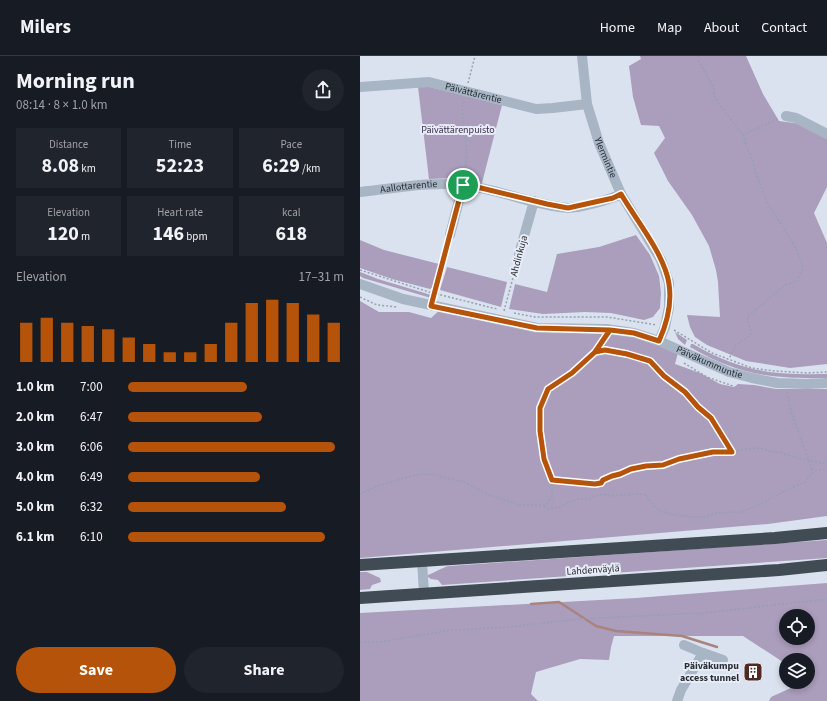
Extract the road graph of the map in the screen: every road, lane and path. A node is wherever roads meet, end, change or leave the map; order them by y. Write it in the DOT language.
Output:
graph roads {
  1 [pos="475,56"];
  2 [pos="582,56"];
  3 [pos="698,56"];
  4 [pos="360,87"];
  5 [pos="466,90"];
  6 [pos="587,104"];
  7 [pos="786,116"];
  8 [pos="743,134"];
  9 [pos="827,134"];
  10 [pos="463,185"];
  11 [pos="360,192"];
  12 [pos="621,194"];
  13 [pos="534,201"];
  14 [pos="450,235"];
  15 [pos="519,254"];
  16 [pos="360,284"];
  17 [pos="431,306"];
  18 [pos="504,311"];
  19 [pos="610,330"];
  20 [pos="659,341"];
  21 [pos="595,352"];
  22 [pos="730,359"];
  23 [pos="780,371"];
  24 [pos="784,383"];
  25 [pos="827,383"];
  26 [pos="732,452"];
  27 [pos="808,460"];
  28 [pos="827,464"];
  29 [pos="827,470"];
  30 [pos="813,472"];
  31 [pos="552,480"];
  32 [pos="360,494"];
  33 [pos="543,506"];
  34 [pos="827,533"];
  35 [pos="422,561"];
  36 [pos="360,565"];
  37 [pos="827,565"];
  38 [pos="424,593"];
  39 [pos="360,598"];
  40 [pos="827,599"];
  41 [pos="360,642"];
  42 [pos="684,645"];
  43 [pos="703,653"];
  44 [pos="723,660"];
  45 [pos="677,701"];
  1 -- 5 [label="path"];
  2 -- 6 [label="street, Ylermintie"];
  3 -- 8 [label="path"];
  4 -- 5 [label="street, Päivättärentie"];
  5 -- 6 [label="street, Päivättärentie"];
  5 -- 10 [label="path"];
  6 -- 12 [label="street, Ylermintie"];
  7 -- 8 [label="path"];
  7 -- 9 [label="street"];
  8 -- 22 [label="path"];
  10 -- 11 [label="street, Aallottarentie"];
  10 -- 13 [label="street, Aallottarentie"];
  10 -- 14 [label="street"];
  12 -- 13 [label="street, Aallottarentie"];
  12 -- 20 [label="street, Ylermintie"];
  13 -- 15 [label="street, Ahdinkuja"];
  14 -- 17 [label="path"];
  15 -- 18 [label="path, Ahdinkuja"];
  16 -- 17 [label="street, Päiväkummuntie"];
  17 -- 19 [label="street, Päiväkummuntie"];
  19 -- 20 [label="street, Päiväkummuntie"];
  19 -- 21 [label="path"];
  20 -- 24 [label="street, Päiväkummuntie"];
  21 -- 26 [label="path"];
  21 -- 31 [label="path"];
  23 -- 24 [label="path"];
  24 -- 25 [label="street, Päiväkummuntie"];
  24 -- 27 [label="path"];
  26 -- 27 [label="path"];
  26 -- 31 [label="path"];
  27 -- 28 [label="path"];
  27 -- 30 [label="path"];
  29 -- 30 [label="path"];
  30 -- 33 [label="path"];
  31 -- 33 [label="path"];
  32 -- 33 [label="path"];
  34 -- 35 [label="highway, Lahdenväylä"];
  35 -- 36 [label="highway, Lahdenväylä"];
  35 -- 38 [label="street"];
  37 -- 38 [label="highway, Lahdenväylä"];
  38 -- 39 [label="highway, Lahdenväylä"];
  40 -- 41 [label="path"];
  42 -- 43 [label="street"];
  43 -- 44 [label="street"];
  43 -- 45 [label="street"];
}
